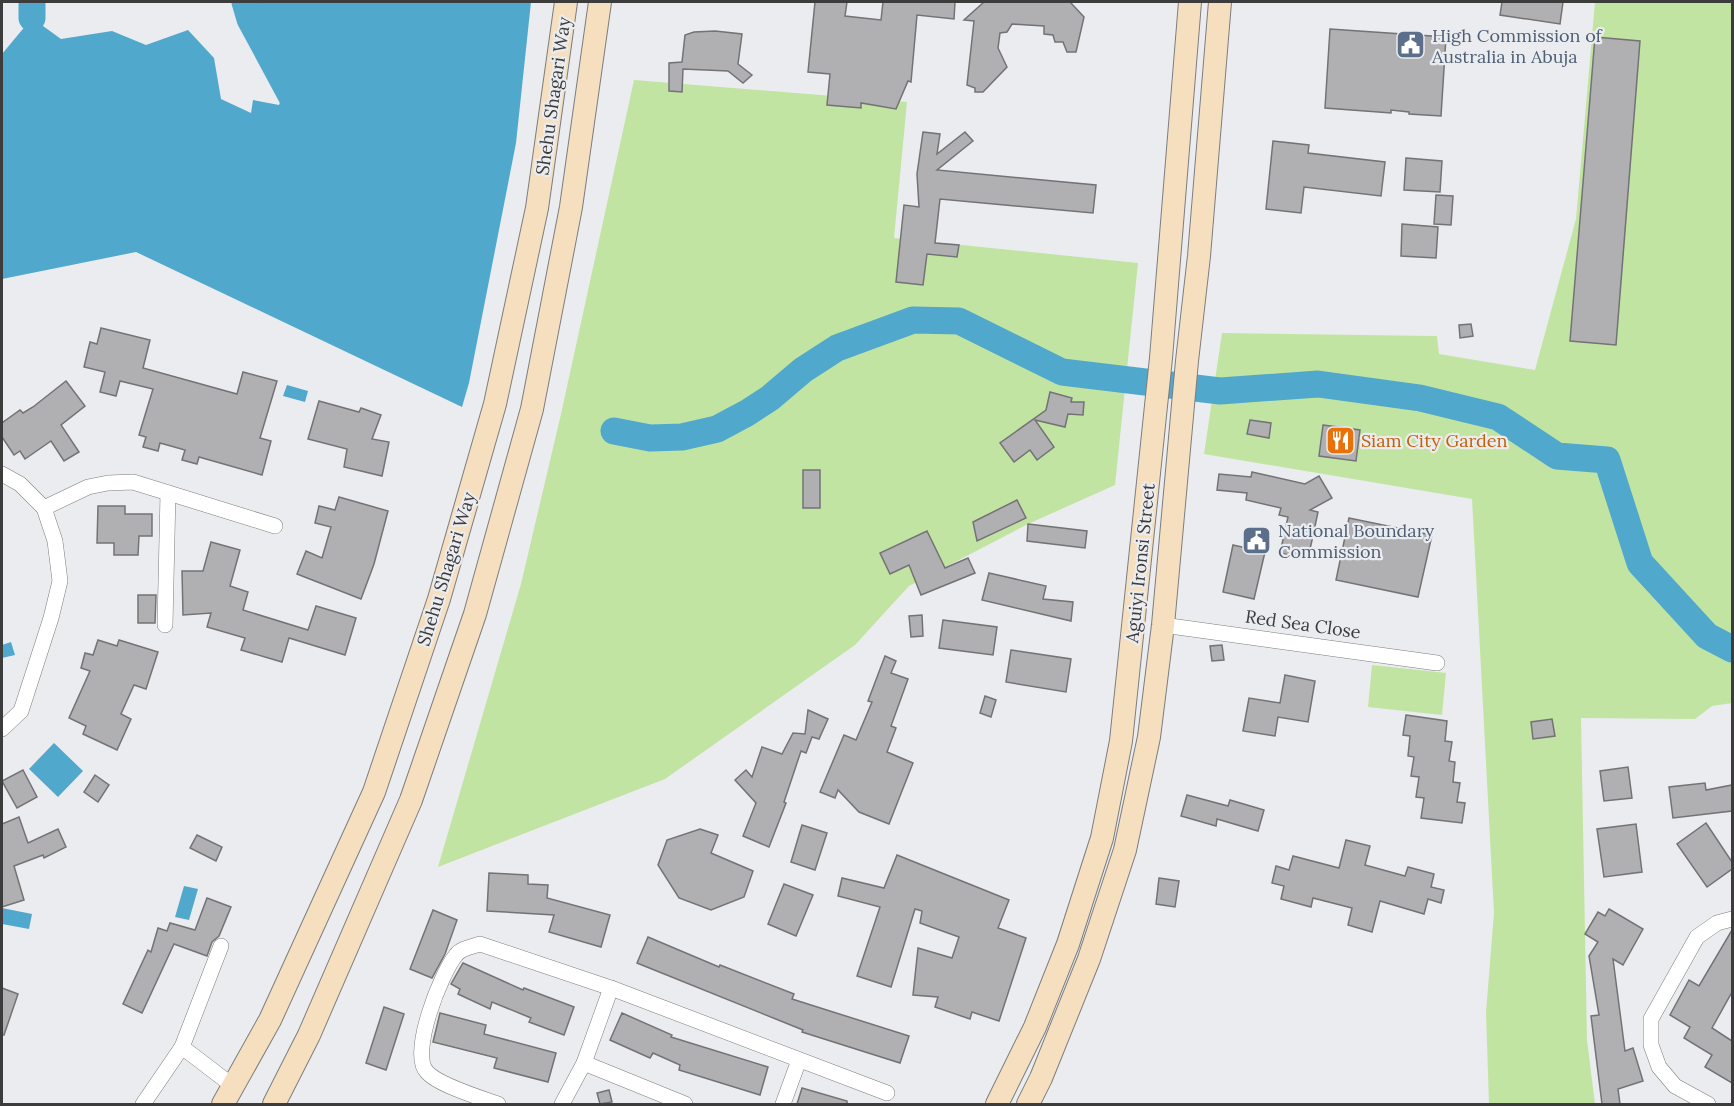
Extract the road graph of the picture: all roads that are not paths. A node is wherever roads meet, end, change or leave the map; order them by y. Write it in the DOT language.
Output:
graph roads {
  1 [pos="566,2"];
  2 [pos="600,2"];
  3 [pos="1190,2"];
  4 [pos="1220,2"];
  5 [pos="2,474"];
  6 [pos="168,493"];
  7 [pos="44,508"];
  8 [pos="275,526"];
  9 [pos="165,625"];
  10 [pos="1163,625"];
  11 [pos="1437,663"];
  12 [pos="2,729"];
  13 [pos="1732,919"];
  14 [pos="221,946"];
  15 [pos="611,988"];
  16 [pos="182,1047"];
  17 [pos="799,1060"];
  18 [pos="584,1063"];
  19 [pos="887,1093"];
  20 [pos="228,1095"];
  21 [pos="143,1104"];
  22 [pos="274,1104"];
  23 [pos="498,1104"];
  24 [pos="562,1104"];
  25 [pos="685,1104"];
  26 [pos="783,1104"];
  27 [pos="997,1104"];
  28 [pos="1028,1104"];
  29 [pos="1708,1104"];
  1 -- 20 [label="main road, Shehu Shagari Way"];
  2 -- 22 [label="main road, Shehu Shagari Way"];
  3 -- 27 [label="main road, Aguiyi Ironsi Street"];
  4 -- 10 [label="main road, Aguiyi Ironsi Street"];
  5 -- 7 [label="street"];
  6 -- 7 [label="street"];
  6 -- 8 [label="street"];
  6 -- 9 [label="street"];
  7 -- 12 [label="street"];
  10 -- 11 [label="street, Red Sea Close"];
  10 -- 28 [label="main road, Aguiyi Ironsi Street"];
  13 -- 29 [label="street"];
  14 -- 16 [label="street"];
  15 -- 17 [label="street"];
  15 -- 18 [label="street"];
  15 -- 23 [label="street"];
  16 -- 20 [label="street"];
  16 -- 21 [label="street"];
  17 -- 19 [label="street"];
  17 -- 26 [label="street"];
  18 -- 24 [label="street"];
  18 -- 25 [label="street"];
}
